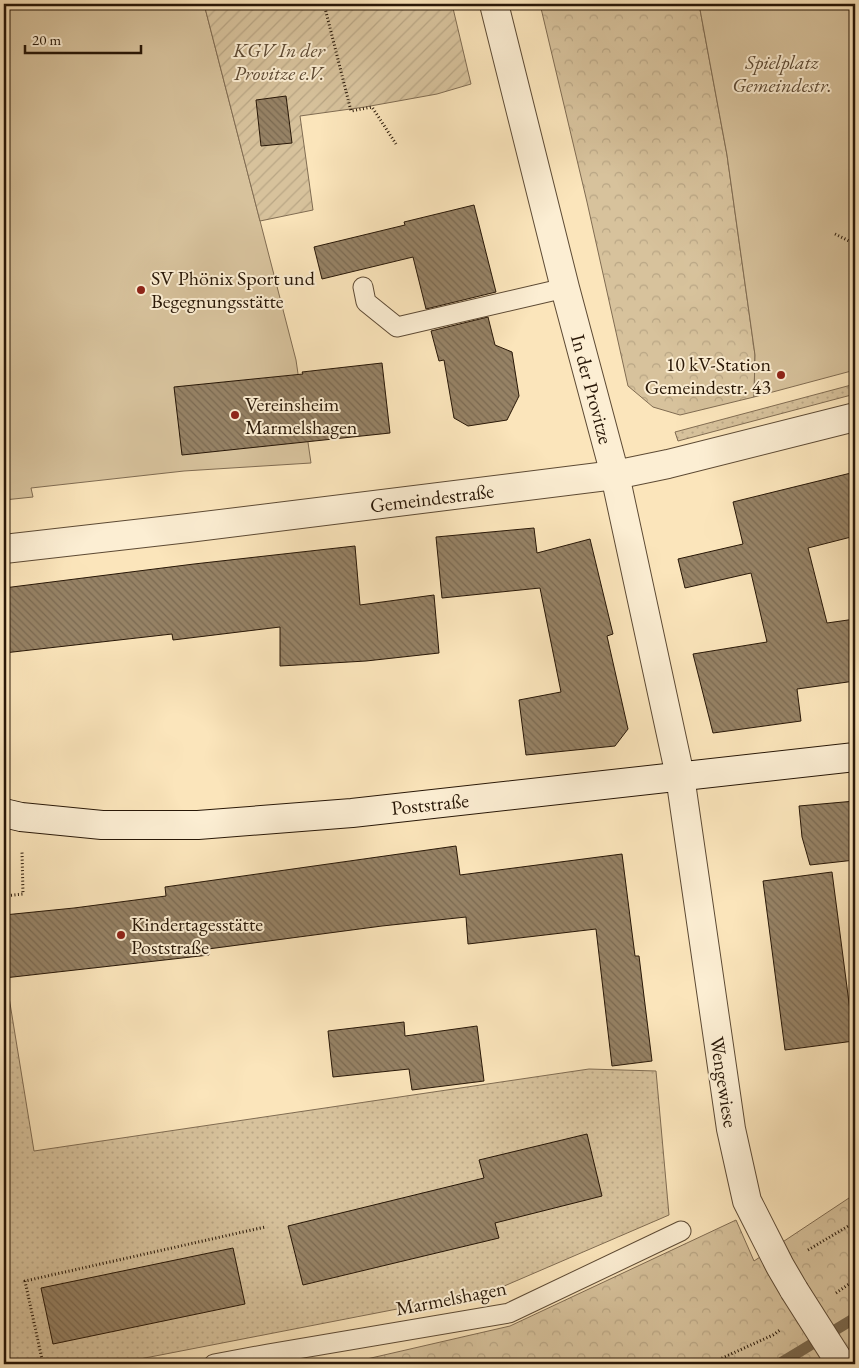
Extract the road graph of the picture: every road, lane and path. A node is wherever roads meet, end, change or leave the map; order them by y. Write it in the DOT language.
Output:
graph roads {
  1 [pos="324,4"];
  2 [pos="494,4"];
  3 [pos="396,144"];
  4 [pos="835,234"];
  5 [pos="855,247"];
  6 [pos="363,287"];
  7 [pos="565,288"];
  8 [pos="855,417"];
  9 [pos="615,475"];
  10 [pos="4,549"];
  11 [pos="855,757"];
  12 [pos="680,776"];
  13 [pos="12,815"];
  14 [pos="4,896"];
  15 [pos="855,1222"];
  16 [pos="266,1227"];
  17 [pos="681,1231"];
  18 [pos="780,1266"];
  19 [pos="43,1364"];
  20 [pos="214,1364"];
  21 [pos="841,1364"];
  1 -- 3 [label="path"];
  2 -- 7 [label="street, In der Provitze"];
  4 -- 5 [label="path"];
  6 -- 7 [label="lane"];
  7 -- 9 [label="street, In der Provitze"];
  8 -- 9 [label="street, Gemeindestraße"];
  9 -- 10 [label="street, Gemeindestraße"];
  9 -- 12 [label="street, In der Provitze"];
  11 -- 12 [label="street, Poststraße"];
  12 -- 13 [label="street, Poststraße"];
  12 -- 18 [label="street, Wengewiese"];
  13 -- 14 [label="path"];
  15 -- 18 [label="path"];
  16 -- 19 [label="path"];
  17 -- 20 [label="lane, Marmelshagen"];
  18 -- 21 [label="street, Wengewiese, bridge"];
}
